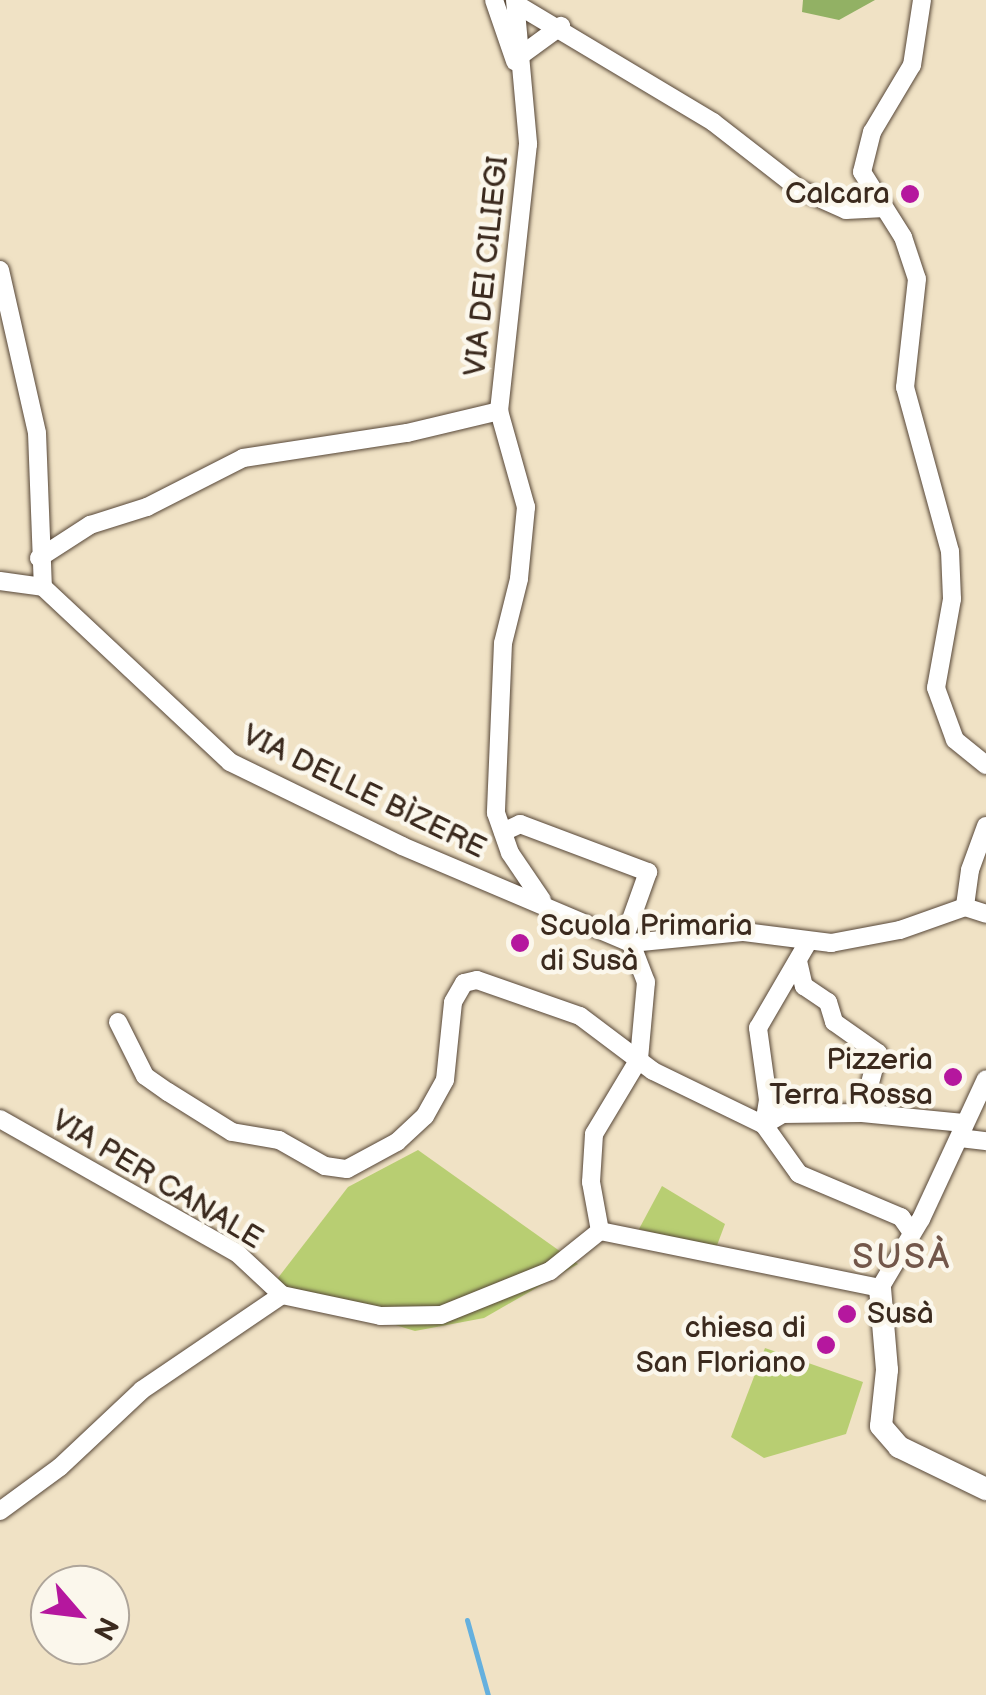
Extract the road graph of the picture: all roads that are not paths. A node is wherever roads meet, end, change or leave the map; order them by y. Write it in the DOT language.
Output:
graph roads {
  1 [pos="494,0"];
  2 [pos="922,0"];
  3 [pos="515,2"];
  4 [pos="561,26"];
  5 [pos="520,63"];
  6 [pos="880,208"];
  7 [pos="0,270"];
  8 [pos="499,410"];
  9 [pos="39,558"];
  10 [pos="0,581"];
  11 [pos="43,587"];
  12 [pos="986,764"];
  13 [pos="986,826"];
  14 [pos="503,832"];
  15 [pos="542,900"];
  16 [pos="965,907"];
  17 [pos="986,914"];
  18 [pos="628,941"];
  19 [pos="808,942"];
  20 [pos="798,961"];
  21 [pos="118,1022"];
  22 [pos="639,1059"];
  23 [pos="986,1080"];
  24 [pos="862,1112"];
  25 [pos="0,1119"];
  26 [pos="764,1125"];
  27 [pos="962,1130"];
  28 [pos="986,1141"];
  29 [pos="910,1230"];
  30 [pos="600,1231"];
  31 [pos="880,1288"];
  32 [pos="282,1295"];
  33 [pos="986,1488"];
  34 [pos="0,1511"];
  1 -- 5 [label="street"];
  2 -- 6 [label="street"];
  3 -- 4 [label="street"];
  3 -- 5 [label="street, VIA DEI CILIEGI"];
  4 -- 5 [label="street"];
  4 -- 6 [label="street"];
  5 -- 8 [label="street, VIA DEI CILIEGI"];
  6 -- 12 [label="street"];
  7 -- 9 [label="street"];
  8 -- 9 [label="street"];
  8 -- 14 [label="street, VIA DEI CILIEGI"];
  9 -- 11 [label="street"];
  10 -- 11 [label="street"];
  11 -- 15 [label="street, VIA DELLE BÌZERE"];
  13 -- 16 [label="street"];
  14 -- 15 [label="street, VIA DEI CILIEGI"];
  14 -- 18 [label="street"];
  15 -- 18 [label="street"];
  16 -- 17 [label="street"];
  16 -- 19 [label="street"];
  18 -- 19 [label="street"];
  18 -- 22 [label="street"];
  19 -- 20 [label="street"];
  20 -- 24 [label="street"];
  20 -- 26 [label="street"];
  21 -- 22 [label="street"];
  22 -- 26 [label="street"];
  22 -- 30 [label="street"];
  23 -- 27 [label="street"];
  24 -- 26 [label="street"];
  24 -- 27 [label="street"];
  25 -- 32 [label="street, VIA PER CANALE"];
  26 -- 29 [label="street"];
  27 -- 28 [label="street"];
  27 -- 29 [label="street"];
  29 -- 31 [label="street"];
  30 -- 31 [label="street"];
  30 -- 32 [label="street"];
  31 -- 33 [label="street"];
  32 -- 34 [label="street"];
}
